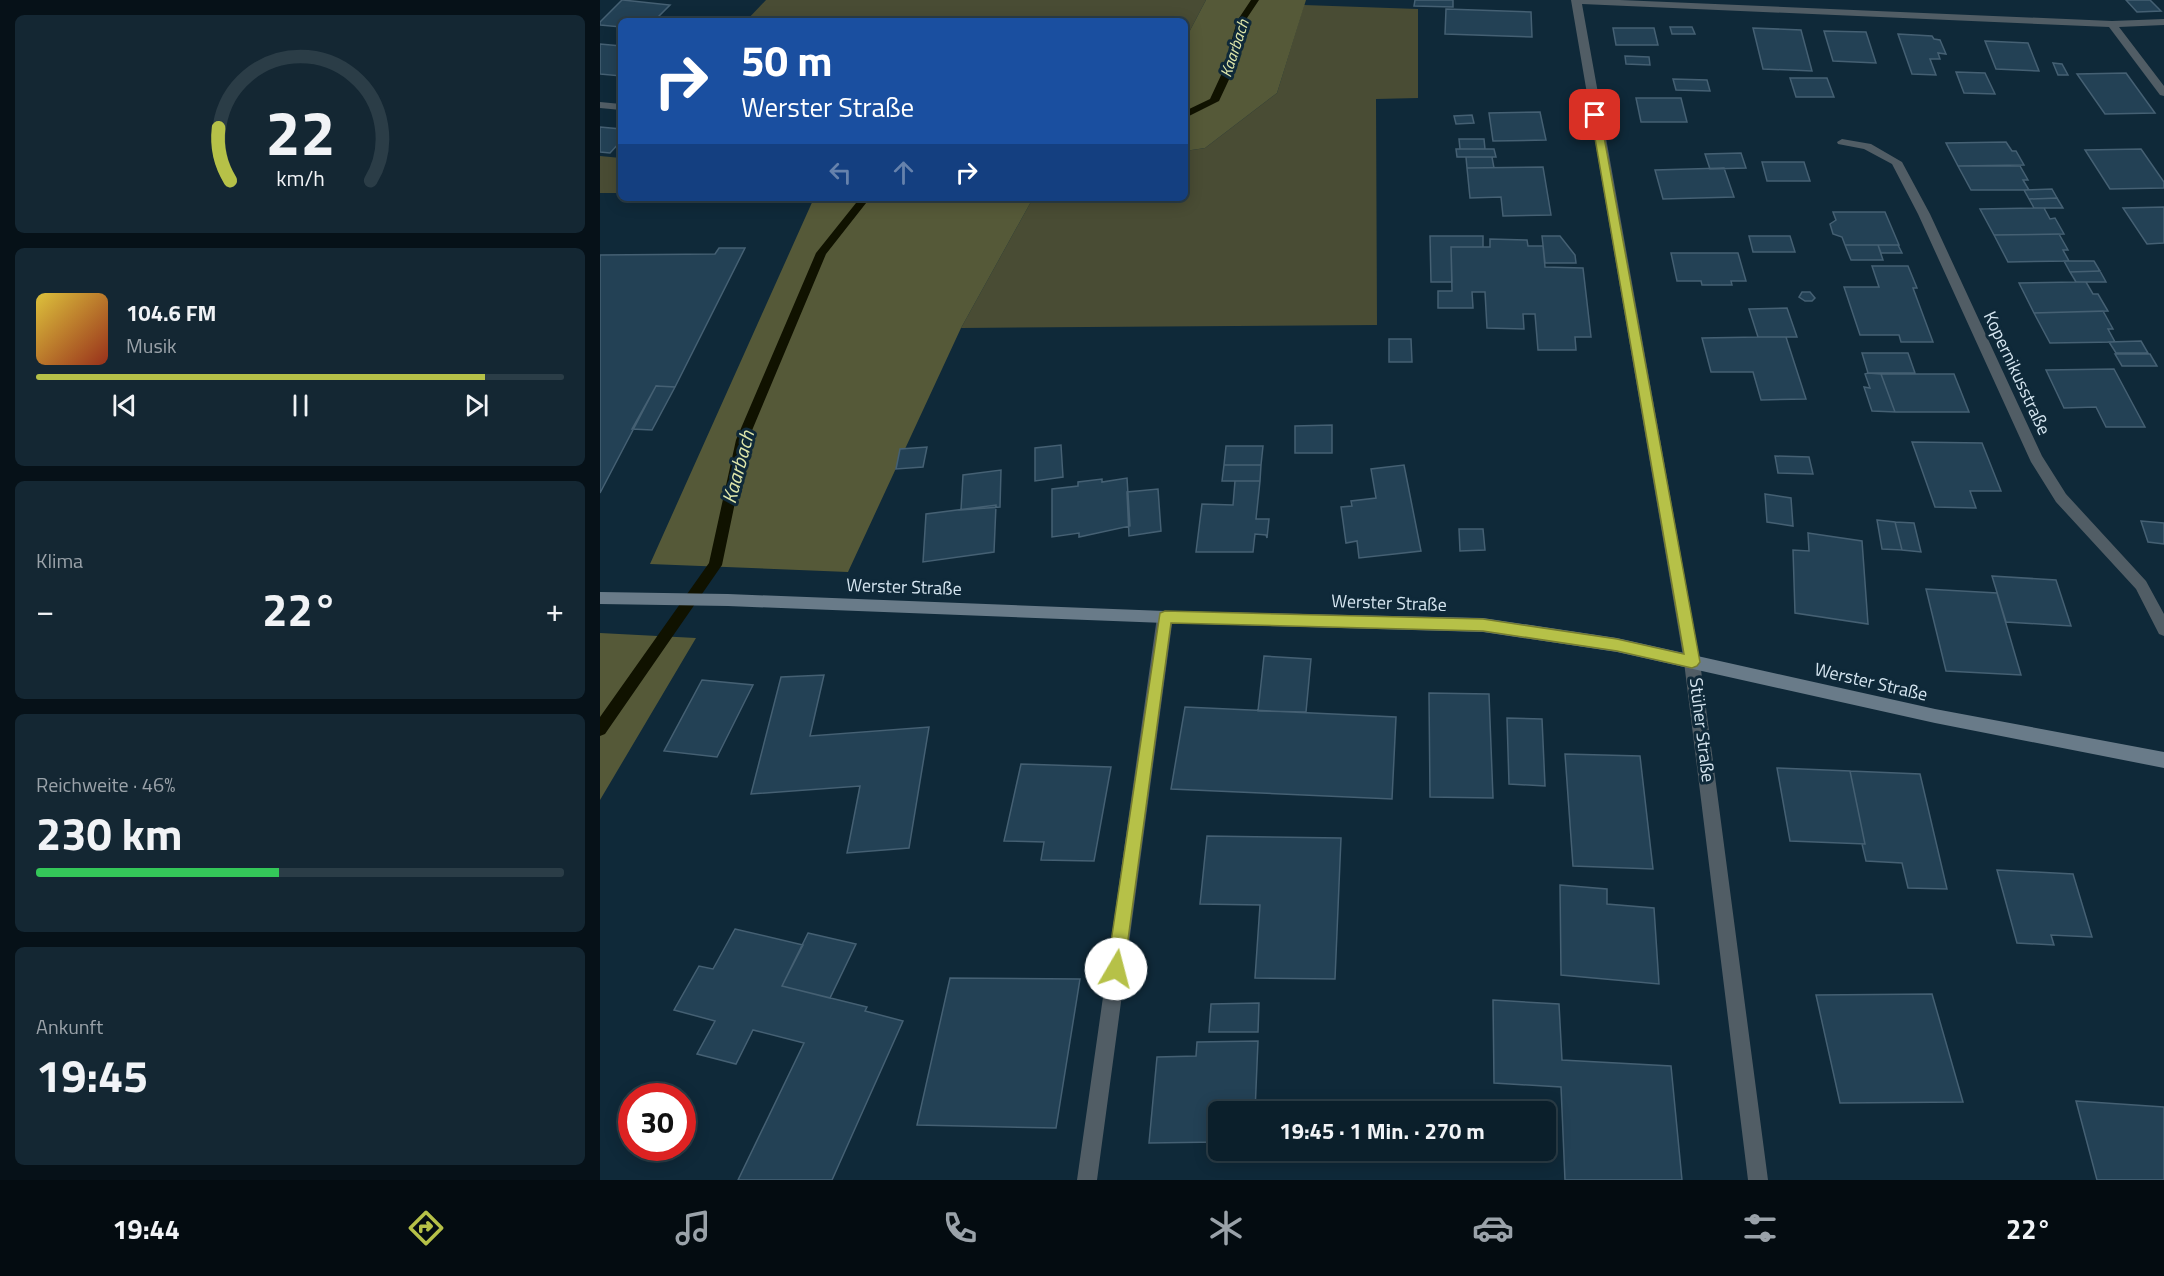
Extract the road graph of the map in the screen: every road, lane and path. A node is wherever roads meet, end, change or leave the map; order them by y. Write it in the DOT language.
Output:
graph roads {
  1 [pos="1576,0"];
  2 [pos="2164,22"];
  3 [pos="2112,24"];
  4 [pos="2164,93"];
  5 [pos="600,105"];
  6 [pos="618,107"];
  7 [pos="1842,142"];
  8 [pos="600,598"];
  9 [pos="1165,617"];
  10 [pos="2164,629"];
  11 [pos="1692,662"];
  12 [pos="2164,760"];
  13 [pos="1087,1180"];
  14 [pos="1758,1180"];
  1 -- 3 [label="street"];
  1 -- 11 [label="street, Stüher Straße"];
  2 -- 3 [label="street"];
  3 -- 4 [label="street"];
  5 -- 6 [label="street"];
  7 -- 10 [label="street, Kopernikusstraße"];
  8 -- 9 [label="main road, Werster Straße"];
  9 -- 11 [label="main road, Werster Straße"];
  9 -- 13 [label="street"];
  11 -- 12 [label="main road, Werster Straße"];
  11 -- 14 [label="street, Stüher Straße"];
}
